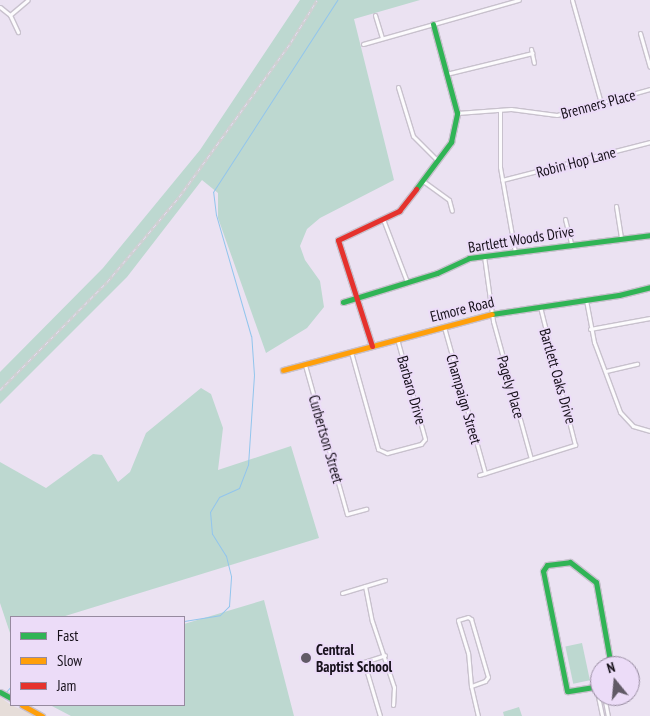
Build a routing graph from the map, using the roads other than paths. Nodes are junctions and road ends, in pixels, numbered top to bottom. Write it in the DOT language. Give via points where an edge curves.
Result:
graph roads {
  1 [pos="28,0"];
  2 [pos="519,0"];
  3 [pos="572,0"];
  4 [pos="0,7"];
  5 [pos="10,15"];
  6 [pos="375,15"];
  7 [pos="433,24"];
  8 [pos="18,32"];
  9 [pos="640,33"];
  10 [pos="382,38"];
  11 [pos="363,44"];
  12 [pos="534,63"];
  13 [pos="650,67"];
  14 [pos="446,74"];
  15 [pos="398,86"];
  16 [pos="650,89"];
  17 [pos="601,103"];
  18 [pos="500,110"];
  19 [pos="457,113"];
  20 [pos="650,142"];
  21 [pos="438,160"];
  22 [pos="502,180"];
  23 [pos="423,181"];
  24 [pos="616,206"];
  25 [pos="452,211"];
  26 [pos="383,219"];
  27 [pos="565,219"];
  28 [pos="650,235"];
  29 [pos="621,237"];
  30 [pos="571,244"];
  31 [pos="515,252"];
  32 [pos="484,256"];
  33 [pos="407,282"];
  34 [pos="650,287"];
  35 [pos="357,297"];
  36 [pos="586,300"];
  37 [pos="343,302"];
  38 [pos="540,307"];
  39 [pos="491,314"];
  40 [pos="650,318"];
  41 [pos="444,326"];
  42 [pos="590,329"];
  43 [pos="397,339"];
  44 [pos="372,346"];
  45 [pos="352,352"];
  46 [pos="305,364"];
  47 [pos="637,364"];
  48 [pos="283,370"];
  49 [pos="606,371"];
  50 [pos="650,430"];
  51 [pos="531,460"];
  52 [pos="485,473"];
  53 [pos="479,474"];
  54 [pos="366,509"];
  55 [pos="385,580"];
  56 [pos="365,586"];
  57 [pos="342,593"];
  58 [pos="385,655"];
  59 [pos="609,656"];
  60 [pos="471,686"];
  61 [pos="590,688"];
  62 [pos="393,705"];
  63 [pos="24,706"];
  64 [pos="42,716"];
  65 [pos="380,716"];
  66 [pos="478,716"];
  1 -- 5 [label="street"];
  2 -- 7 [label="street"];
  3 -- 17 [label="street"];
  4 -- 5 [label="street"];
  5 -- 8 [label="street"];
  6 -- 10 [label="street"];
  7 -- 10 [label="street"];
  7 -- 14 [label="street"];
  9 -- 13 [label="street"];
  10 -- 11 [label="street"];
  12 -- 14 [label="street" via="532,51"];
  14 -- 19 [label="street"];
  15 -- 21 [label="street" via="413,136"];
  16 -- 17 [label="street, Brenners Place"];
  17 -- 18 [label="street, Brenners Place" via="553,116 517,109"];
  18 -- 19 [label="street, Brenners Place"];
  18 -- 22 [label="street" via="499,164"];
  19 -- 21 [label="street" via="451,142"];
  20 -- 22 [label="street, Robin Hop Lane"];
  21 -- 23 [label="street"];
  22 -- 31 [label="street"];
  23 -- 25 [label="street" via="450,201"];
  23 -- 26 [label="street" via="401,208"];
  24 -- 29 [label="street"];
  26 -- 33 [label="street"];
  26 -- 35 [label="street" via="338,240"];
  27 -- 30 [label="street"];
  28 -- 29 [label="street, Bartlett Woods Drive"];
  29 -- 30 [label="street, Bartlett Woods Drive"];
  30 -- 31 [label="street, Bartlett Woods Drive"];
  31 -- 32 [label="street, Bartlett Woods Drive"];
  32 -- 33 [label="street, Bartlett Woods Drive" via="463,260 437,273"];
  32 -- 39 [label="street, Pagely Place"];
  33 -- 35 [label="street, Bartlett Woods Drive"];
  34 -- 36 [label="street, Elmore Road"];
  35 -- 37 [label="street, Bartlett Woods Drive"];
  35 -- 44 [label="street"];
  36 -- 38 [label="street, Elmore Road"];
  36 -- 42 [label="street"];
  38 -- 39 [label="street, Elmore Road"];
  38 -- 51 [label="street, Bartlett Oaks Drive" via="575,445"];
  39 -- 41 [label="street, Elmore Road"];
  39 -- 51 [label="street, Pagely Place"];
  40 -- 42 [label="street"];
  41 -- 43 [label="street, Elmore Road"];
  41 -- 52 [label="street, Champaign Street"];
  42 -- 49 [label="street"];
  43 -- 44 [label="street, Elmore Road"];
  43 -- 45 [label="street, Barbaro Drive" via="424,442 386,453 380,452"];
  44 -- 45 [label="street, Elmore Road"];
  45 -- 46 [label="street, Elmore Road"];
  46 -- 48 [label="street, Elmore Road"];
  46 -- 54 [label="street, Curbertson Street" via="347,514"];
  47 -- 49 [label="street"];
  49 -- 50 [label="street" via="622,416 640,429"];
  51 -- 52 [label="street"];
  52 -- 53 [label="street"];
  55 -- 56 [label="street"];
  56 -- 57 [label="street"];
  56 -- 58 [label="street" via="372,621"];
  58 -- 62 [label="street" via="394,691"];
  58 -- 65 [label="street" via="364,662"];
  59 -- 61 [label="street" via="596,582 588,573 565,561 547,565 543,569 567,691"];
  60 -- 60 [label="street" via="468,653 458,620 468,617 488,677 485,682"];
  60 -- 66 [label="street"];
  63 -- 64 [label="street"];
}
